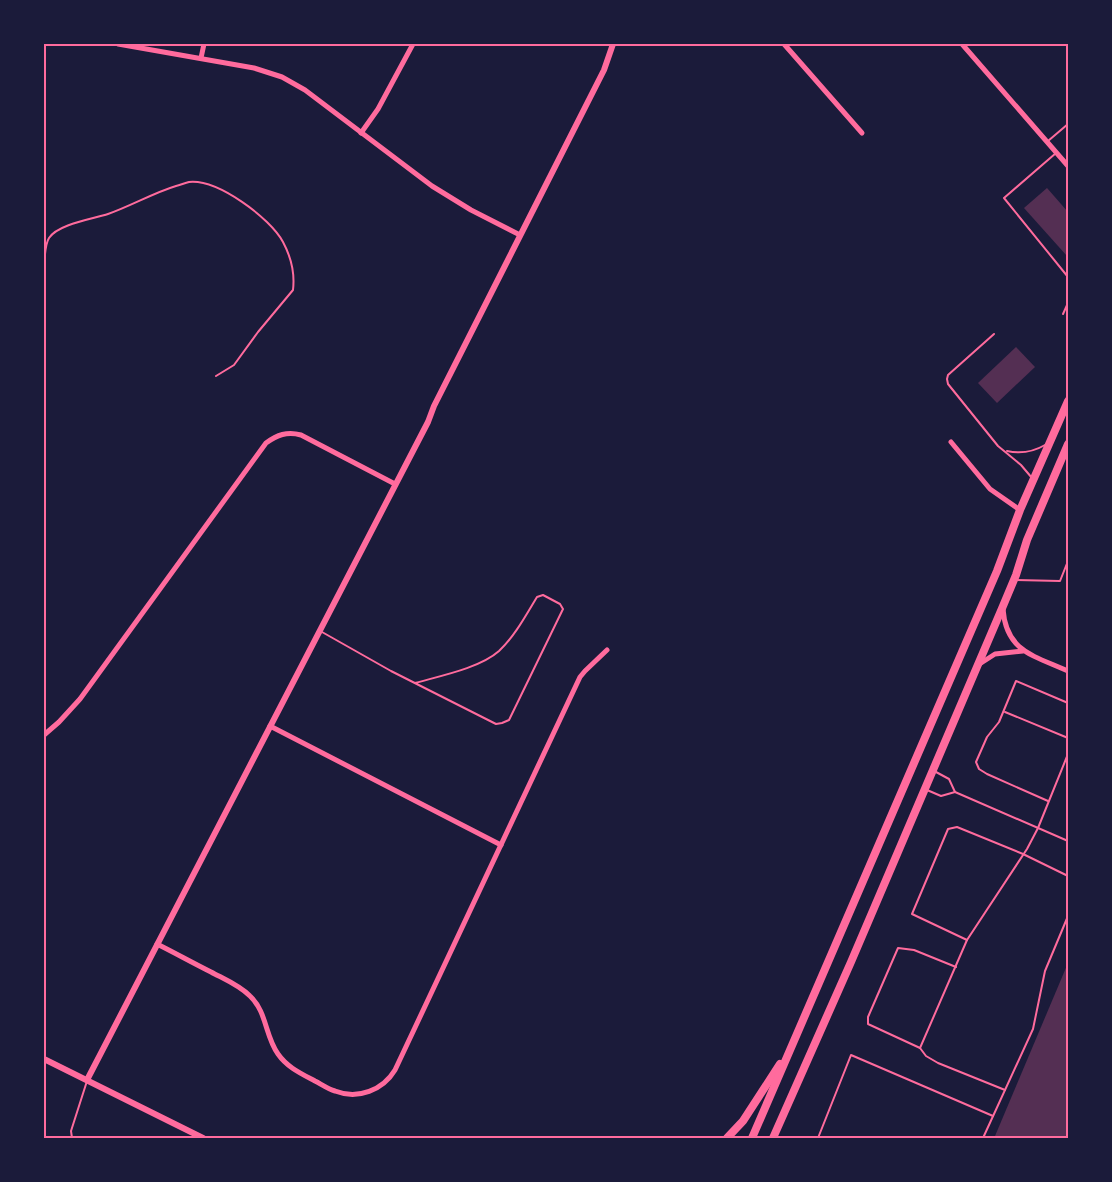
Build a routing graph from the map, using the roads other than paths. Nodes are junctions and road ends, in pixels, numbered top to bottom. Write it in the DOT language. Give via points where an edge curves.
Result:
graph roads {
  1 [pos="118,44"];
  2 [pos="204,44"];
  3 [pos="413,44"];
  4 [pos="613,44"];
  5 [pos="784,44"];
  6 [pos="962,44"];
  7 [pos="201,58"];
  8 [pos="1068,124"];
  9 [pos="361,132"];
  10 [pos="862,133"];
  11 [pos="1047,142"];
  12 [pos="1057,153"];
  13 [pos="1068,166"];
  14 [pos="520,235"];
  15 [pos="1068,277"];
  16 [pos="1068,303"];
  17 [pos="1063,314"];
  18 [pos="994,334"];
  19 [pos="1068,401"];
  20 [pos="951,442"];
  21 [pos="1050,442"];
  22 [pos="1068,444"];
  23 [pos="1005,451"];
  24 [pos="1066,457"];
  25 [pos="1034,480"];
  26 [pos="395,484"];
  27 [pos="1020,510"];
  28 [pos="1068,561"];
  29 [pos="1014,580"];
  30 [pos="1003,606"];
  31 [pos="320,631"];
  32 [pos="607,650"];
  33 [pos="1023,651"];
  34 [pos="976,668"];
  35 [pos="1068,671"];
  36 [pos="415,683"];
  37 [pos="1068,703"];
  38 [pos="1004,711"];
  39 [pos="270,726"];
  40 [pos="44,735"];
  41 [pos="1068,738"];
  42 [pos="1068,754"];
  43 [pos="932,770"];
  44 [pos="924,789"];
  45 [pos="955,792"];
  46 [pos="1049,802"];
  47 [pos="1038,828"];
  48 [pos="1068,841"];
  49 [pos="501,845"];
  50 [pos="1023,854"];
  51 [pos="1068,876"];
  52 [pos="1068,916"];
  53 [pos="967,939"];
  54 [pos="157,944"];
  55 [pos="956,967"];
  56 [pos="795,1041"];
  57 [pos="920,1048"];
  58 [pos="44,1059"];
  59 [pos="87,1080"];
  60 [pos="1005,1090"];
  61 [pos="785,1110"];
  62 [pos="993,1116"];
  63 [pos="72,1138"];
  64 [pos="203,1138"];
  65 [pos="727,1138"];
  66 [pos="752,1138"];
  67 [pos="772,1138"];
  68 [pos="780,1138"];
  69 [pos="818,1138"];
  70 [pos="983,1138"];
  1 -- 7 [label="street"];
  2 -- 7 [label="street"];
  3 -- 9 [label="street"];
  4 -- 14 [label="street" via="604,70"];
  5 -- 10 [label="street"];
  6 -- 11 [label="street"];
  7 -- 9 [label="street" via="282,77"];
  8 -- 11 [label="lane"];
  9 -- 14 [label="street" via="432,186"];
  11 -- 12 [label="street"];
  12 -- 13 [label="street"];
  12 -- 15 [label="lane" via="1004,198"];
  14 -- 26 [label="street"];
  16 -- 17 [label="lane"];
  18 -- 23 [label="lane" via="947,379"];
  19 -- 21 [label="main road"];
  20 -- 27 [label="street" via="990,489"];
  21 -- 23 [label="lane" via="1024,453"];
  21 -- 25 [label="main road"];
  22 -- 24 [label="main road"];
  23 -- 25 [label="lane"];
  24 -- 29 [label="main road" via="1027,540"];
  25 -- 27 [label="main road"];
  26 -- 31 [label="street"];
  26 -- 40 [label="street" via="294,432 274,437 81,699"];
  27 -- 56 [label="main road"];
  28 -- 29 [label="lane" via="1060,581"];
  29 -- 30 [label="main road"];
  30 -- 33 [label="street" via="1005,627"];
  30 -- 34 [label="main road"];
  31 -- 36 [label="lane"];
  31 -- 39 [label="street"];
  32 -- 49 [label="street" via="580,677"];
  33 -- 34 [label="street" via="991,655"];
  33 -- 35 [label="street"];
  34 -- 43 [label="main road"];
  36 -- 36 [label="lane" via="496,724 509,720 563,609 543,595 537,597 498,651 482,662"];
  37 -- 38 [label="lane" via="1016,681"];
  38 -- 41 [label="lane"];
  38 -- 46 [label="lane" via="976,762 979,769"];
  39 -- 49 [label="street"];
  39 -- 54 [label="street"];
  42 -- 46 [label="lane"];
  43 -- 44 [label="main road"];
  43 -- 45 [label="lane" via="950,779"];
  44 -- 45 [label="lane" via="941,796"];
  44 -- 61 [label="main road"];
  45 -- 47 [label="lane"];
  46 -- 47 [label="lane"];
  47 -- 48 [label="lane"];
  47 -- 50 [label="lane"];
  49 -- 54 [label="street" via="395,1070 384,1084 368,1092 336,1092 294,1070 271,1042 262,1012 252,998 234,984"];
  50 -- 51 [label="lane"];
  50 -- 53 [label="lane"];
  50 -- 53 [label="lane" via="957,827 948,829 912,915"];
  52 -- 60 [label="lane" via="1045,971 1033,1029"];
  53 -- 55 [label="lane"];
  54 -- 59 [label="street"];
  55 -- 57 [label="lane"];
  55 -- 57 [label="lane" via="914,950 898,948 868,1023"];
  56 -- 65 [label="main road" via="751,1110"];
  56 -- 66 [label="main road"];
  57 -- 60 [label="lane" via="938,1063"];
  58 -- 59 [label="street"];
  59 -- 63 [label="lane"];
  59 -- 64 [label="street"];
  60 -- 62 [label="lane"];
  61 -- 67 [label="main road"];
  61 -- 68 [label="main road"];
  62 -- 69 [label="lane" via="851,1055"];
  62 -- 70 [label="lane"];
}
